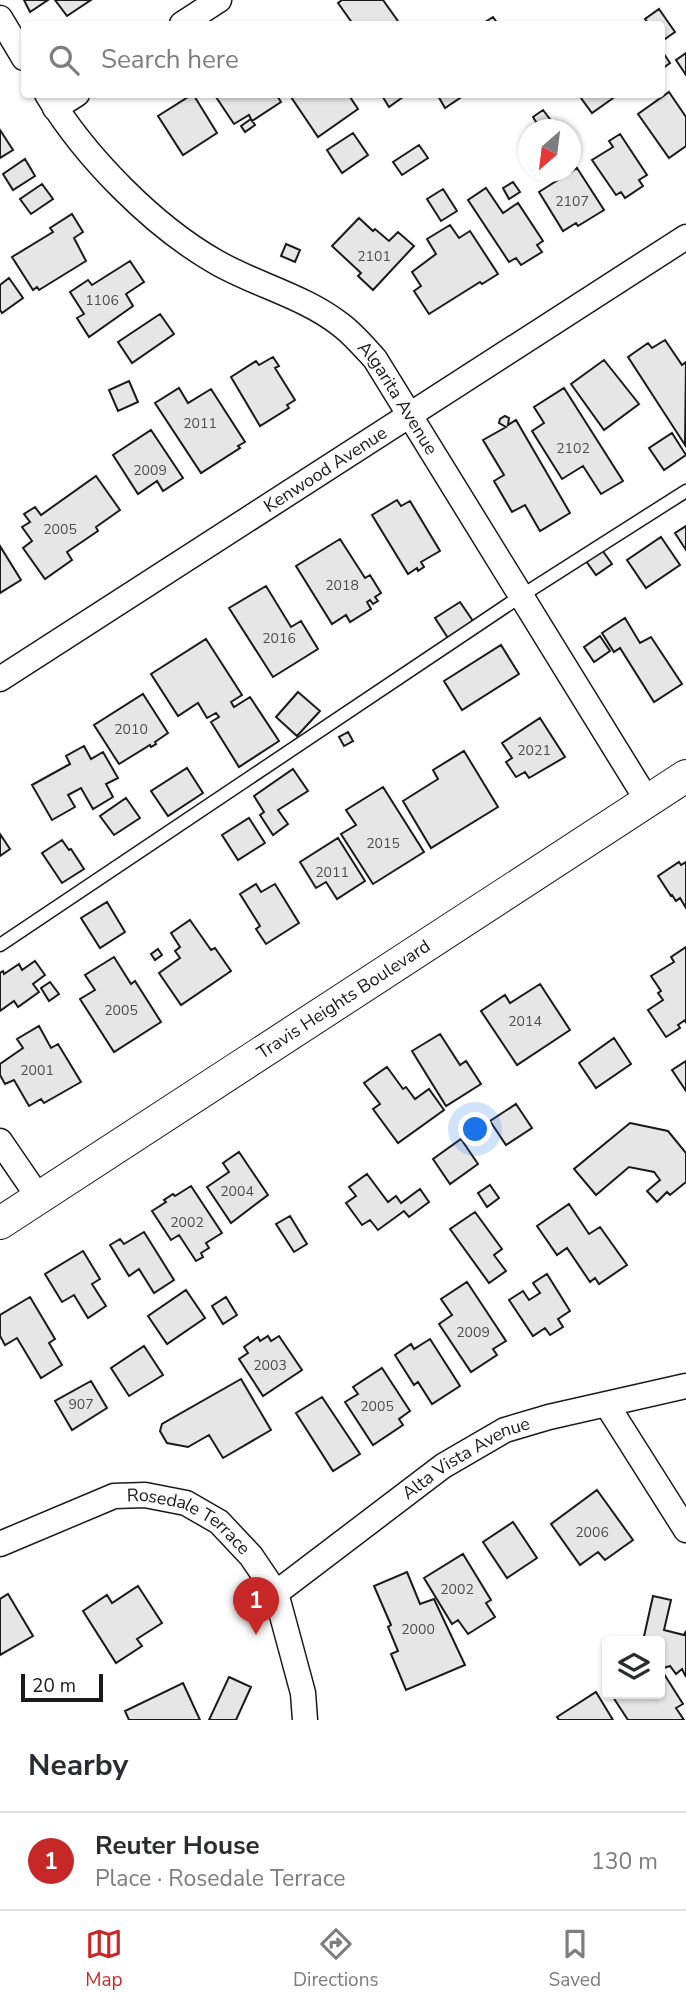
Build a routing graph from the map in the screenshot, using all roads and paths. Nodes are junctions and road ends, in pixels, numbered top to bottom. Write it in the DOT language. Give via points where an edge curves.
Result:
graph roads {
  1 [pos="219,0"];
  2 [pos="0,19"];
  3 [pos="187,21"];
  4 [pos="21,53"];
  5 [pos="51,102"];
  6 [pos="686,237"];
  7 [pos="408,416"];
  8 [pos="686,491"];
  9 [pos="522,596"];
  10 [pos="0,679"];
  11 [pos="686,776"];
  12 [pos="647,800"];
  13 [pos="0,945"];
  14 [pos="0,1141"];
  15 [pos="39,1198"];
  16 [pos="0,1223"];
  17 [pos="686,1386"];
  18 [pos="607,1405"];
  19 [pos="686,1530"];
  20 [pos="0,1544"];
  21 [pos="276,1593"];
  22 [pos="305,1720"];
  1 -- 3 [label="street"];
  2 -- 4 [label="street"];
  5 -- 7 [label="street, Algarita Avenue" via="111,177 157,220 217,262 340,324 375,359"];
  6 -- 7 [label="street, Kenwood Avenue"];
  7 -- 9 [label="street, Algarita Avenue"];
  7 -- 10 [label="street, Kenwood Avenue"];
  8 -- 9 [label="lane"];
  9 -- 12 [label="street, Algarita Avenue"];
  9 -- 13 [label="lane"];
  11 -- 12 [label="street, Travis Heights Boulevard"];
  12 -- 15 [label="street, Travis Heights Boulevard"];
  14 -- 15 [label="street"];
  15 -- 16 [label="street, Travis Heights Boulevard"];
  17 -- 18 [label="street, Alta Vista Avenue"];
  18 -- 19 [label="street"];
  18 -- 21 [label="street, Alta Vista Avenue" via="505,1430 443,1466"];
  20 -- 21 [label="street, Rosedale Terrace" via="114,1496 145,1495 186,1503 219,1522 251,1556"];
  21 -- 22 [label="street, Rosedale Terrace" via="303,1693"];
}
